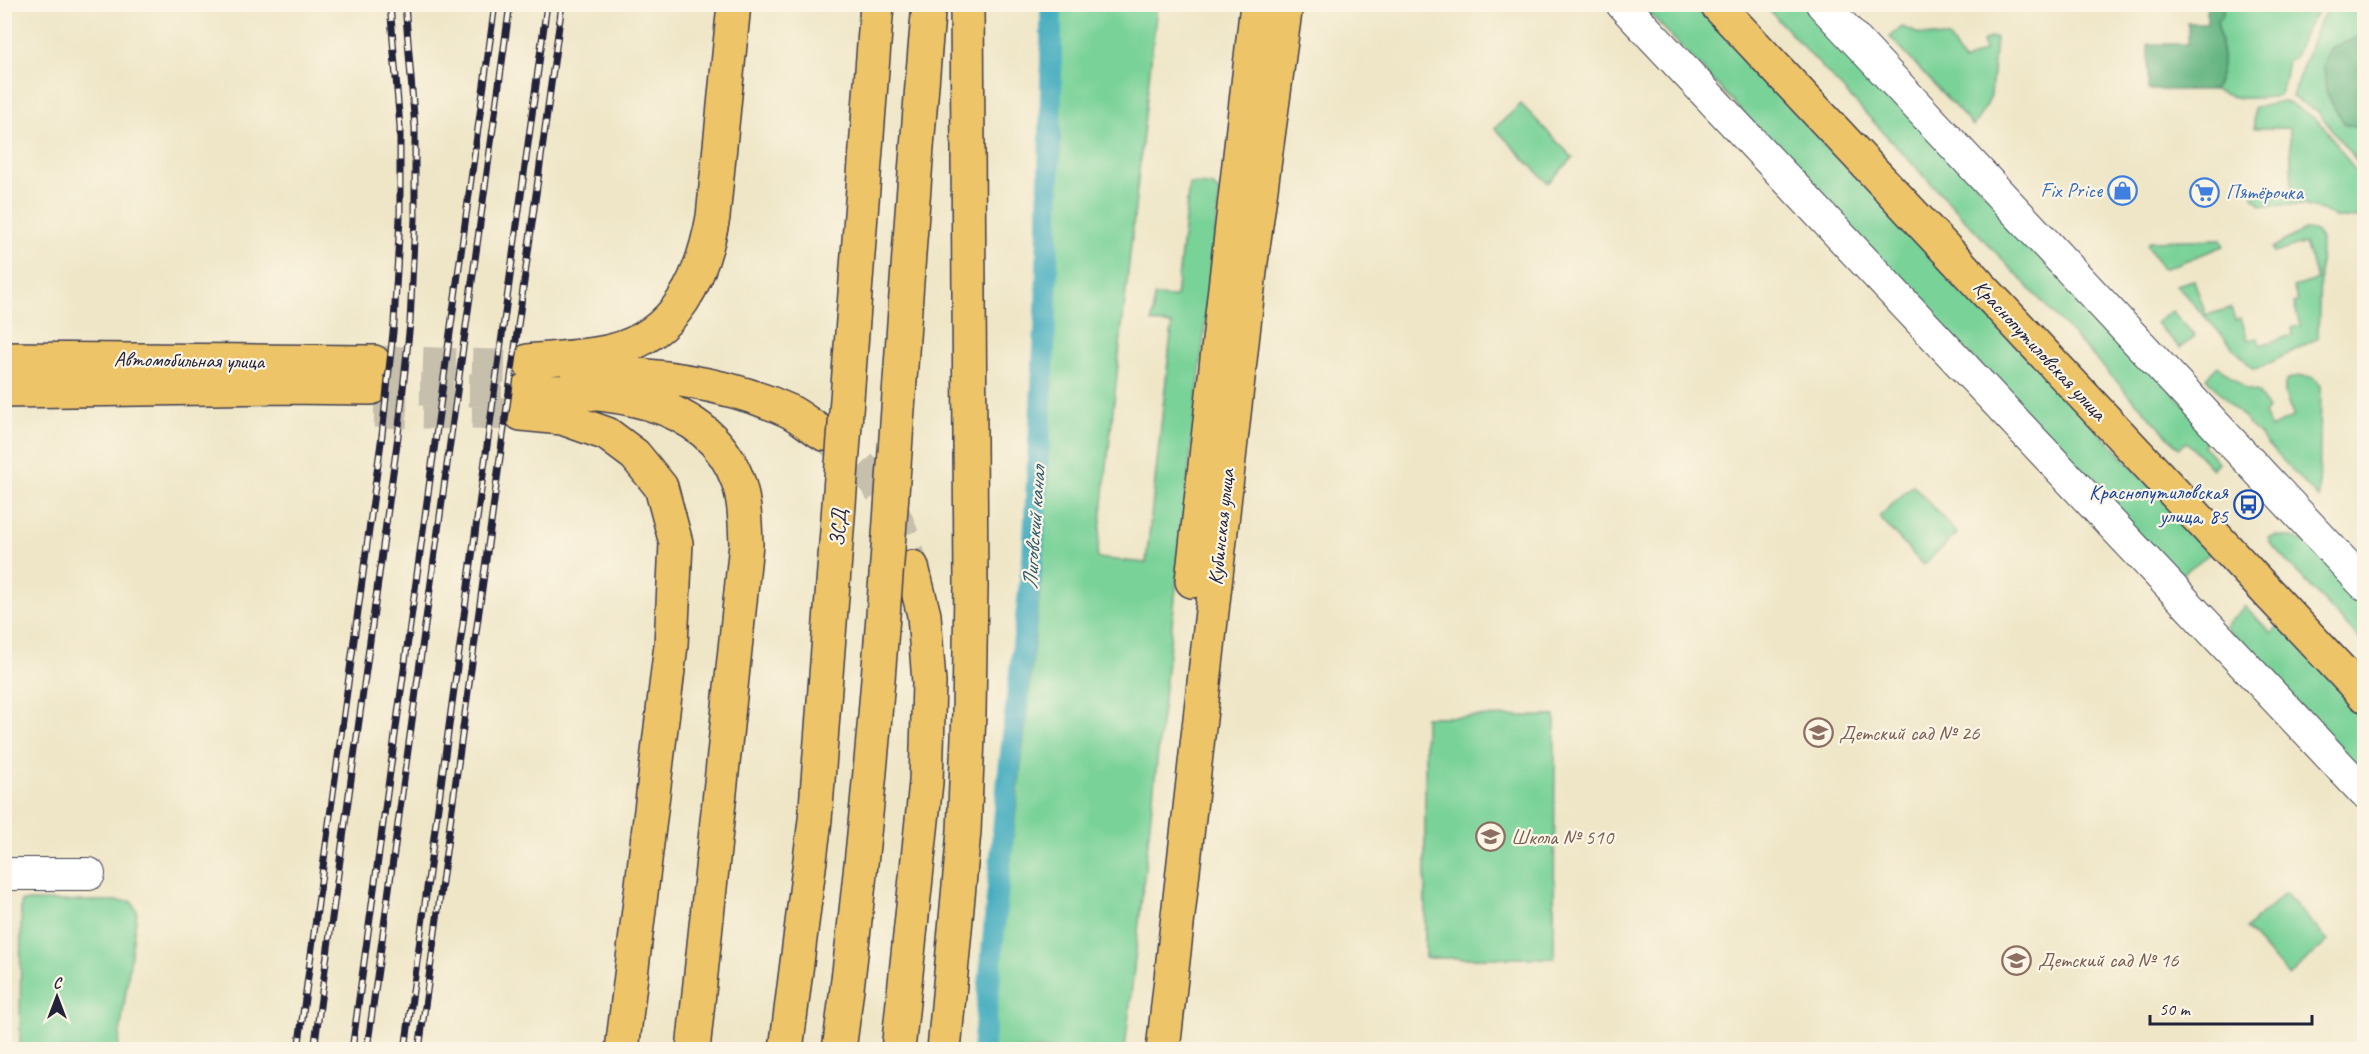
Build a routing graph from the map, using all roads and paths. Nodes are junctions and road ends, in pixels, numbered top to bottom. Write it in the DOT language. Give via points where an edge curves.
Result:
graph roads {
  1 [pos="734,4"];
  2 [pos="877,4"];
  3 [pos="929,4"];
  4 [pos="967,4"];
  5 [pos="1257,4"];
  6 [pos="1286,4"];
  7 [pos="1622,4"];
  8 [pos="1716,4"];
  9 [pos="1747,4"];
  10 [pos="1822,4"];
  11 [pos="4,359"];
  12 [pos="525,383"];
  13 [pos="13,391"];
  14 [pos="824,434"];
  15 [pos="912,567"];
  16 [pos="2364,584"];
  17 [pos="2364,663"];
  18 [pos="2364,695"];
  19 [pos="2364,792"];
  20 [pos="4,874"];
  21 [pos="89,874"];
  22 [pos="622,1050"];
  23 [pos="693,1050"];
  24 [pos="786,1050"];
  25 [pos="839,1050"];
  26 [pos="898,1050"];
  27 [pos="944,1050"];
  28 [pos="1140,1050"];
  29 [pos="1163,1050"];
  1 -- 12 [label="main road" via="713,217 708,244 690,289 679,308 648,336"];
  2 -- 24 [label="main road, ЗСД, bridge" via="815,820"];
  3 -- 25 [label="main road, bridge" via="867,800"];
  4 -- 27 [label="main road" via="971,585 964,831"];
  5 -- 28 [label="main road, Кубинская улица"];
  6 -- 29 [label="main road, Кубинская улица" via="1251,262"];
  7 -- 19 [label="street"];
  8 -- 18 [label="main road, Краснопутиловская улица"];
  9 -- 17 [label="main road, Краснопутиловская улица"];
  10 -- 16 [label="street"];
  11 -- 13 [label="main road, Автомобильная улица" via="372,387 279,409"];
  12 -- 14 [label="main road" via="629,374 695,381 791,412"];
  12 -- 22 [label="main road" via="562,418 607,434 635,455 661,488 676,543 671,645"];
  12 -- 23 [label="main road" via="630,397 668,409 698,427 718,446 738,481 746,544"];
  15 -- 26 [label="main road" via="924,615 929,705 926,782"];
  20 -- 21 [label="street"];
}
